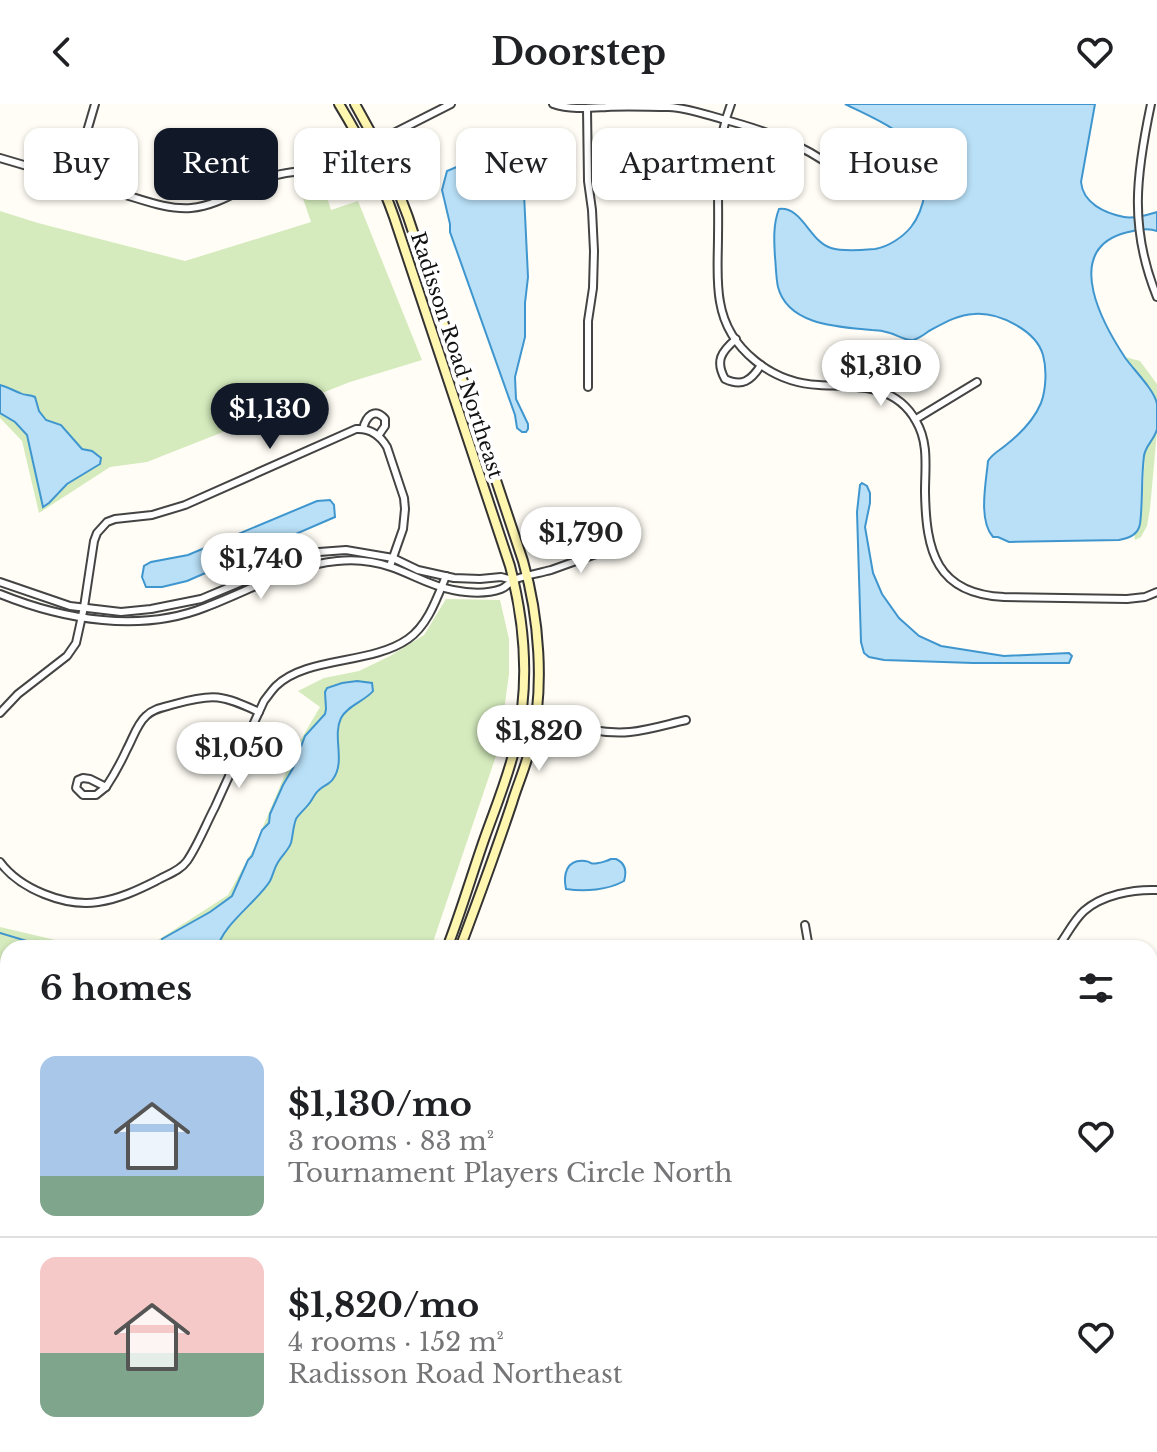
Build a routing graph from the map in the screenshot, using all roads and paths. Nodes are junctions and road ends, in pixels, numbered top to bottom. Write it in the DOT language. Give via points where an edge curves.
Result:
graph roads {
  1 [pos="95,104"];
  2 [pos="340,104"];
  3 [pos="355,104"];
  4 [pos="451,104"];
  5 [pos="553,104"];
  6 [pos="731,104"];
  7 [pos="1151,104"];
  8 [pos="587,109"];
  9 [pos="725,119"];
  10 [pos="88,128"];
  11 [pos="354,128"];
  12 [pos="360,128"];
  13 [pos="368,128"];
  14 [pos="404,128"];
  15 [pos="0,158"];
  16 [pos="820,158"];
  17 [pos="24,165"];
  18 [pos="294,172"];
  19 [pos="138,198"];
  20 [pos="388,200"];
  21 [pos="401,200"];
  22 [pos="1157,297"];
  23 [pos="736,339"];
  24 [pos="761,365"];
  25 [pos="977,382"];
  26 [pos="588,387"];
  27 [pos="916,419"];
  28 [pos="363,429"];
  29 [pos="378,436"];
  30 [pos="626,544"];
  31 [pos="393,558"];
  32 [pos="390,566"];
  33 [pos="446,576"];
  34 [pos="527,576"];
  35 [pos="513,580"];
  36 [pos="0,582"];
  37 [pos="441,588"];
  38 [pos="1157,592"];
  39 [pos="0,594"];
  40 [pos="84,607"];
  41 [pos="82,616"];
  42 [pos="259,712"];
  43 [pos="0,713"];
  44 [pos="536,717"];
  45 [pos="686,720"];
  46 [pos="106,787"];
  47 [pos="0,862"];
  48 [pos="1157,890"];
  49 [pos="805,925"];
  50 [pos="450,940"];
  51 [pos="463,940"];
  52 [pos="808,940"];
  53 [pos="1063,940"];
  1 -- 10 [label="street"];
  2 -- 11 [label="main road, Radisson Road Northeast"];
  2 -- 12 [label="main road"];
  3 -- 13 [label="main road, Radisson Road Northeast"];
  4 -- 14 [label="street"];
  5 -- 8 [label="street"];
  6 -- 9 [label="street"];
  7 -- 22 [label="street" via="1137,205 1139,240"];
  8 -- 9 [label="street" via="671,107"];
  8 -- 26 [label="street" via="594,251"];
  9 -- 16 [label="street" via="795,143"];
  9 -- 23 [label="street" via="718,181 718,280 723,314"];
  15 -- 17 [label="street"];
  18 -- 19 [label="street" via="191,208"];
  20 -- 35 [label="main road, Radisson Road Northeast"];
  21 -- 34 [label="main road, Radisson Road Northeast"];
  23 -- 24 [label="street"];
  23 -- 24 [label="street" via="721,355 719,369 725,379 741,383"];
  24 -- 27 [label="street" via="793,382 879,390"];
  25 -- 27 [label="street"];
  27 -- 38 [label="street" via="925,441 927,537 938,564 955,582 975,594 1004,597 1127,599"];
  28 -- 29 [label="street"];
  28 -- 29 [label="street" via="369,415 381,415 385,426"];
  28 -- 40 [label="street" via="185,505 107,522 97,533"];
  29 -- 31 [label="street" via="387,447 404,498 405,519"];
  30 -- 34 [label="street"];
  31 -- 32 [label="street"];
  31 -- 33 [label="street"];
  31 -- 40 [label="street" via="346,550 319,552 173,606 121,612"];
  32 -- 37 [label="street"];
  32 -- 41 [label="street" via="366,561 312,564 178,616 140,621"];
  33 -- 35 [label="street"];
  33 -- 37 [label="street"];
  34 -- 35 [label="street"];
  34 -- 44 [label="main road, Radisson Road Northeast" via="539,656"];
  35 -- 37 [label="street" via="504,588 481,592"];
  35 -- 50 [label="main road, Radisson Road Northeast" via="525,676 516,745"];
  36 -- 40 [label="street"];
  37 -- 42 [label="street" via="409,639 290,677 276,686"];
  39 -- 41 [label="street" via="62,615"];
  40 -- 41 [label="street"];
  41 -- 43 [label="street" via="67,656"];
  42 -- 46 [label="street" via="211,696 156,709 139,724"];
  42 -- 47 [label="street" via="183,866 117,898 77,903 42,894"];
  44 -- 45 [label="street" via="617,732"];
  44 -- 51 [label="main road, Radisson Road Northeast" via="517,789"];
  46 -- 46 [label="street" via="96,795 83,795 76,783 83,778"];
  48 -- 53 [label="street" via="1140,889 1100,901 1082,912"];
  49 -- 52 [label="street"];
}
